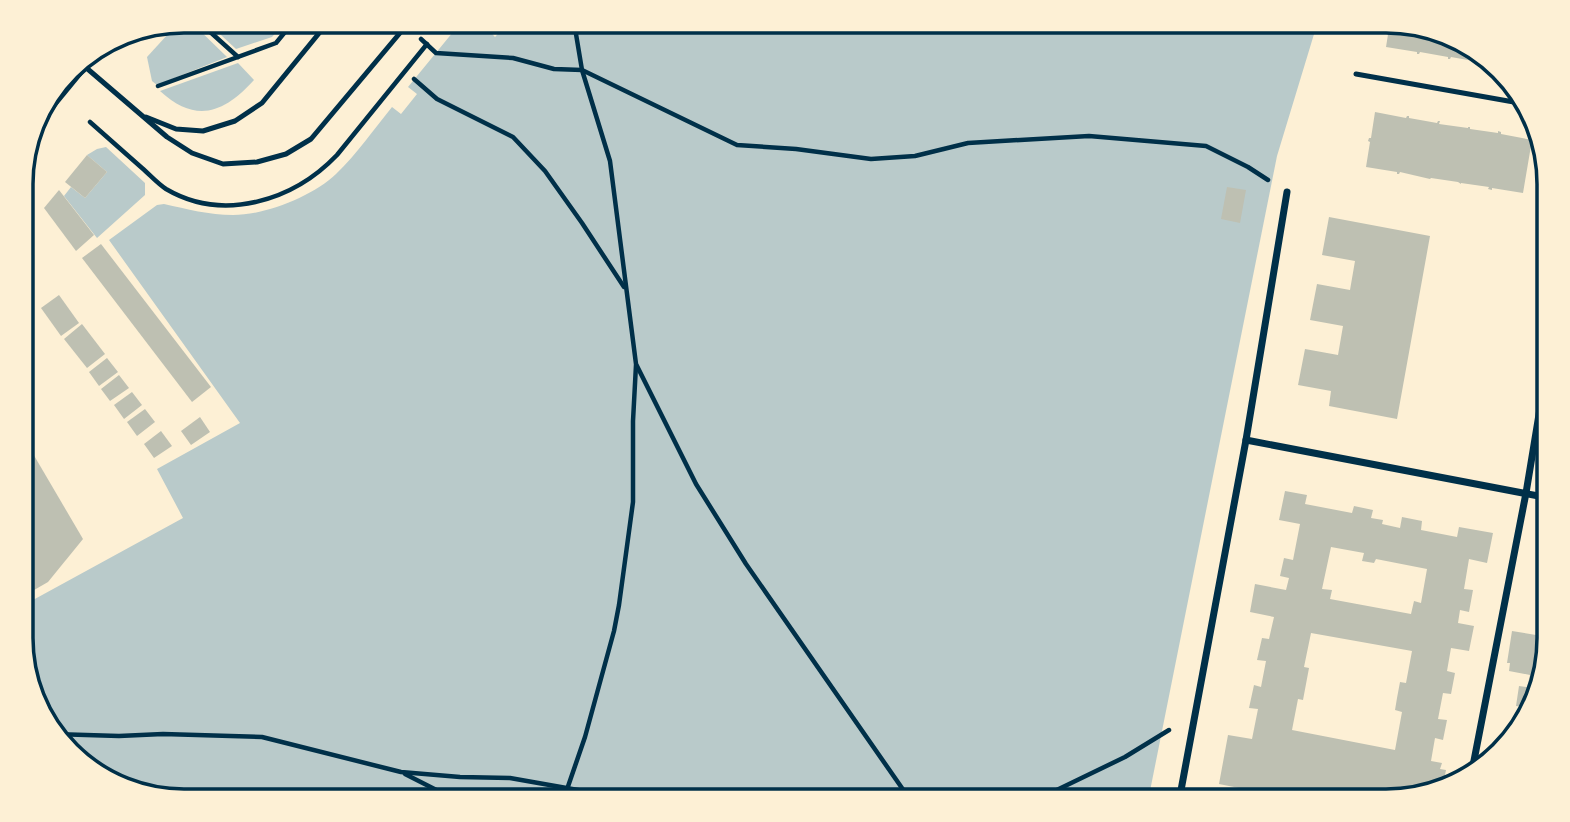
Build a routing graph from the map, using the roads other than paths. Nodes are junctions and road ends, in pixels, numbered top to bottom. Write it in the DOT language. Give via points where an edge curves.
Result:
graph roads {
  1 [pos="319,33"];
  2 [pos="400,33"];
  3 [pos="87,69"];
  4 [pos="1356,74"];
  5 [pos="1512,102"];
  6 [pos="143,116"];
  7 [pos="1287,192"];
  8 [pos="1537,426"];
  9 [pos="1245,440"];
  10 [pos="1526,493"];
  11 [pos="1537,495"];
  12 [pos="1474,760"];
  13 [pos="1181,788"];
  1 -- 6 [label="lane" via="262,103 235,121 203,131 176,129"];
  2 -- 6 [label="lane" via="311,139 286,154 223,164 192,153"];
  3 -- 6 [label="lane"];
  4 -- 5 [label="lane"];
  7 -- 9 [label="street"];
  8 -- 10 [label="street"];
  9 -- 10 [label="street"];
  9 -- 13 [label="street"];
  10 -- 11 [label="street"];
  10 -- 12 [label="street"];
}
